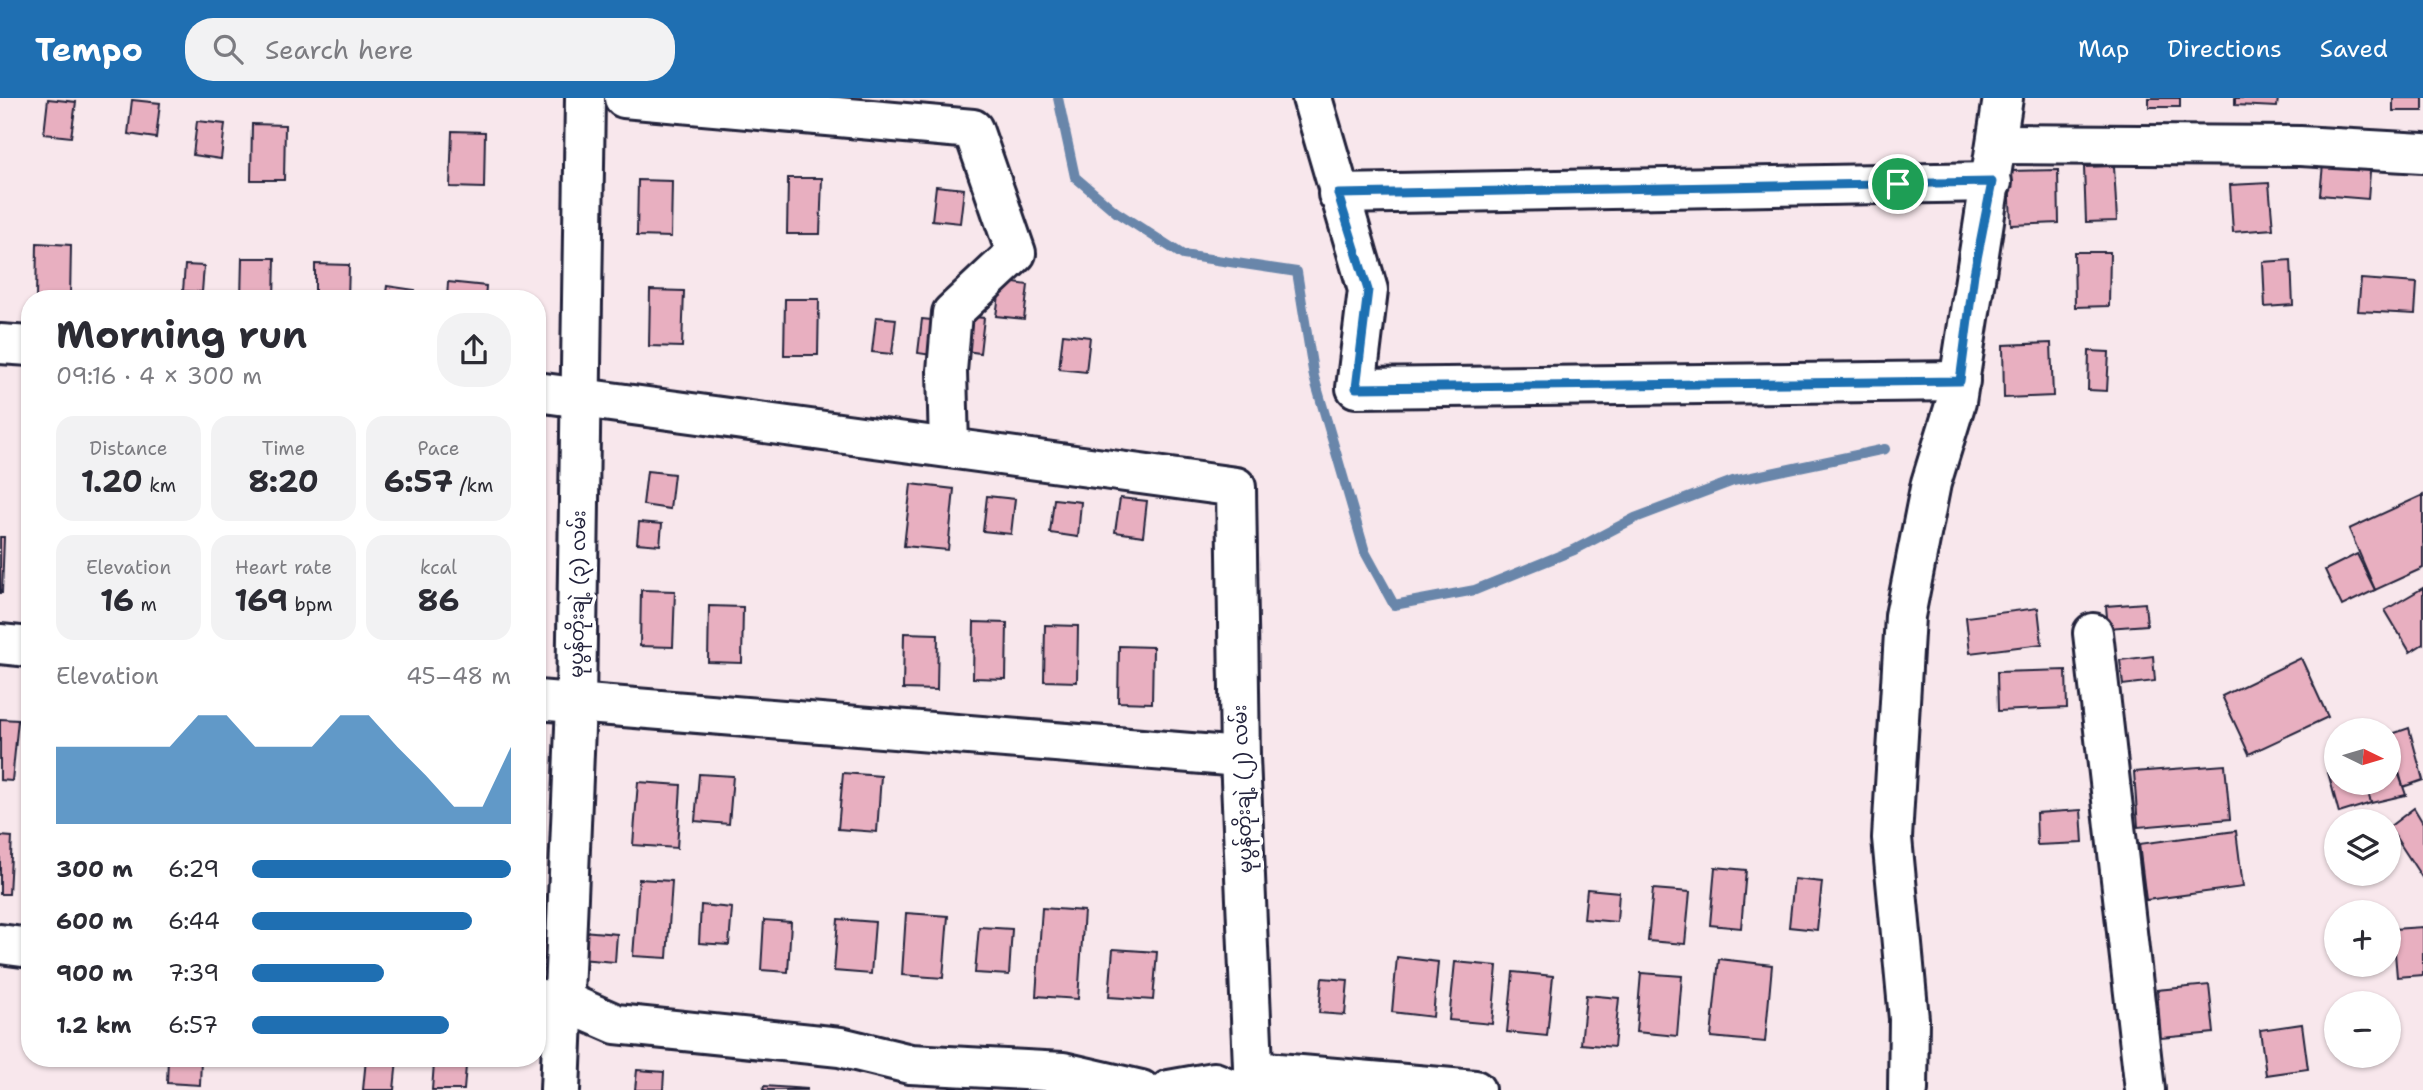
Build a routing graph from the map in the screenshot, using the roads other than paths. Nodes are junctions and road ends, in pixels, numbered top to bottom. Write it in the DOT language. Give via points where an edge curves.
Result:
graph roads {
  1 [pos="624,98"];
  2 [pos="1312,98"];
  3 [pos="2003,98"];
  4 [pos="673,100"];
  5 [pos="592,105"];
  6 [pos="881,109"];
  7 [pos="1997,144"];
  8 [pos="2423,153"];
  9 [pos="1992,182"];
  10 [pos="1338,194"];
  11 [pos="0,344"];
  12 [pos="21,345"];
  13 [pos="1960,381"];
  14 [pos="546,393"];
  15 [pos="580,396"];
  16 [pos="949,447"];
  17 [pos="2093,633"];
  18 [pos="0,644"];
  19 [pos="21,646"];
  20 [pos="546,701"];
  21 [pos="576,704"];
  22 [pos="1240,757"];
  23 [pos="0,944"];
  24 [pos="21,947"];
  25 [pos="550,1000"];
  26 [pos="1247,1084"];
  27 [pos="560,1090"];
  28 [pos="1141,1090"];
  29 [pos="1169,1090"];
  30 [pos="1475,1090"];
  31 [pos="1908,1090"];
  32 [pos="2145,1090"];
  1 -- 4 [label="street"];
  2 -- 10 [label="street"];
  3 -- 7 [label="street"];
  4 -- 6 [label="street"];
  5 -- 15 [label="street, မုပွန်တိုးချဲ့ (၃) လမ်း"];
  6 -- 16 [label="street" via="973,129 1016,253 952,313 947,371"];
  7 -- 8 [label="street" via="2286,146"];
  7 -- 9 [label="street"];
  9 -- 10 [label="street"];
  9 -- 13 [label="street"];
  10 -- 13 [label="street" via="1368,290 1356,388"];
  11 -- 12 [label="street"];
  13 -- 31 [label="street" via="1931,483 1906,615 1892,838 1909,1019"];
  14 -- 15 [label="street"];
  15 -- 16 [label="street"];
  15 -- 21 [label="street, မုပွန်တိုးချဲ့ (၃) လမ်း"];
  16 -- 22 [label="street, မုပွန်တိုးချဲ့ (၂) လမ်း" via="1236,487"];
  17 -- 32 [label="street"];
  18 -- 19 [label="street"];
  20 -- 21 [label="street"];
  21 -- 22 [label="street"];
  21 -- 25 [label="street, မုပွန်တိုးချဲ့ (၃) လမ်း"];
  22 -- 26 [label="street, မုပွန်တိုးချဲ့ (၂) လမ်း"];
  23 -- 24 [label="street"];
  25 -- 27 [label="street, မုပွန်တိုးချဲ့ (၃) လမ်း"];
  25 -- 28 [label="street" via="616,1024 840,1047 910,1064 1062,1072"];
  26 -- 29 [label="street" via="1214,1082"];
  26 -- 30 [label="street"];
}
